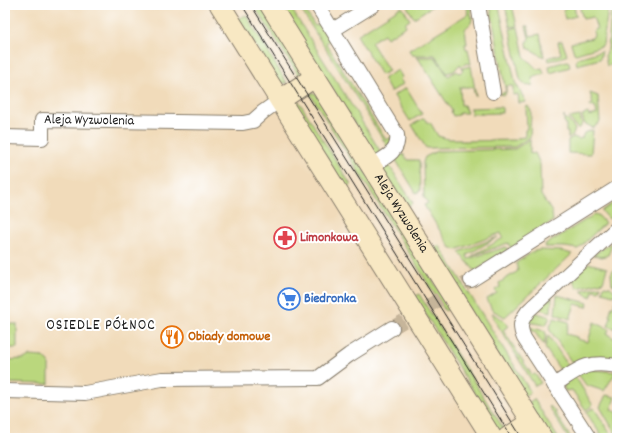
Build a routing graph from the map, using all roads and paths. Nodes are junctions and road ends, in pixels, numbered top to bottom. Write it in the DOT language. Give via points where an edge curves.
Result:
graph roads {
  1 [pos="220,5"];
  2 [pos="270,5"];
  3 [pos="317,5"];
  4 [pos="373,5"];
  5 [pos="478,5"];
  6 [pos="332,30"];
  7 [pos="315,76"];
  8 [pos="493,92"];
  9 [pos="280,100"];
  10 [pos="5,137"];
  11 [pos="371,166"];
  12 [pos="617,188"];
  13 [pos="617,228"];
  14 [pos="471,280"];
  15 [pos="392,328"];
  16 [pos="617,366"];
  17 [pos="554,385"];
  18 [pos="5,392"];
  19 [pos="537,430"];
  20 [pos="492,438"];
  21 [pos="507,438"];
  22 [pos="589,438"];
  1 -- 9 [label="main road"];
  2 -- 7 [label="main road, Aleja Wyzwolenia"];
  3 -- 6 [label="street"];
  4 -- 6 [label="street"];
  5 -- 8 [label="street"];
  6 -- 11 [label="street" via="397,135 394,151"];
  7 -- 9 [label="main road"];
  7 -- 11 [label="main road, Aleja Wyzwolenia"];
  9 -- 10 [label="street, Aleja Wyzwolenia" via="253,121 243,123 42,120 42,138"];
  9 -- 20 [label="main road"];
  11 -- 19 [label="main road, Aleja Wyzwolenia"];
  12 -- 14 [label="street"];
  13 -- 17 [label="street" via="522,319 520,328 524,338"];
  15 -- 18 [label="street" via="318,378 162,379 85,393"];
  16 -- 17 [label="street" via="592,363"];
  17 -- 22 [label="street"];
  19 -- 21 [label="main road, Aleja Wyzwolenia"];
}
